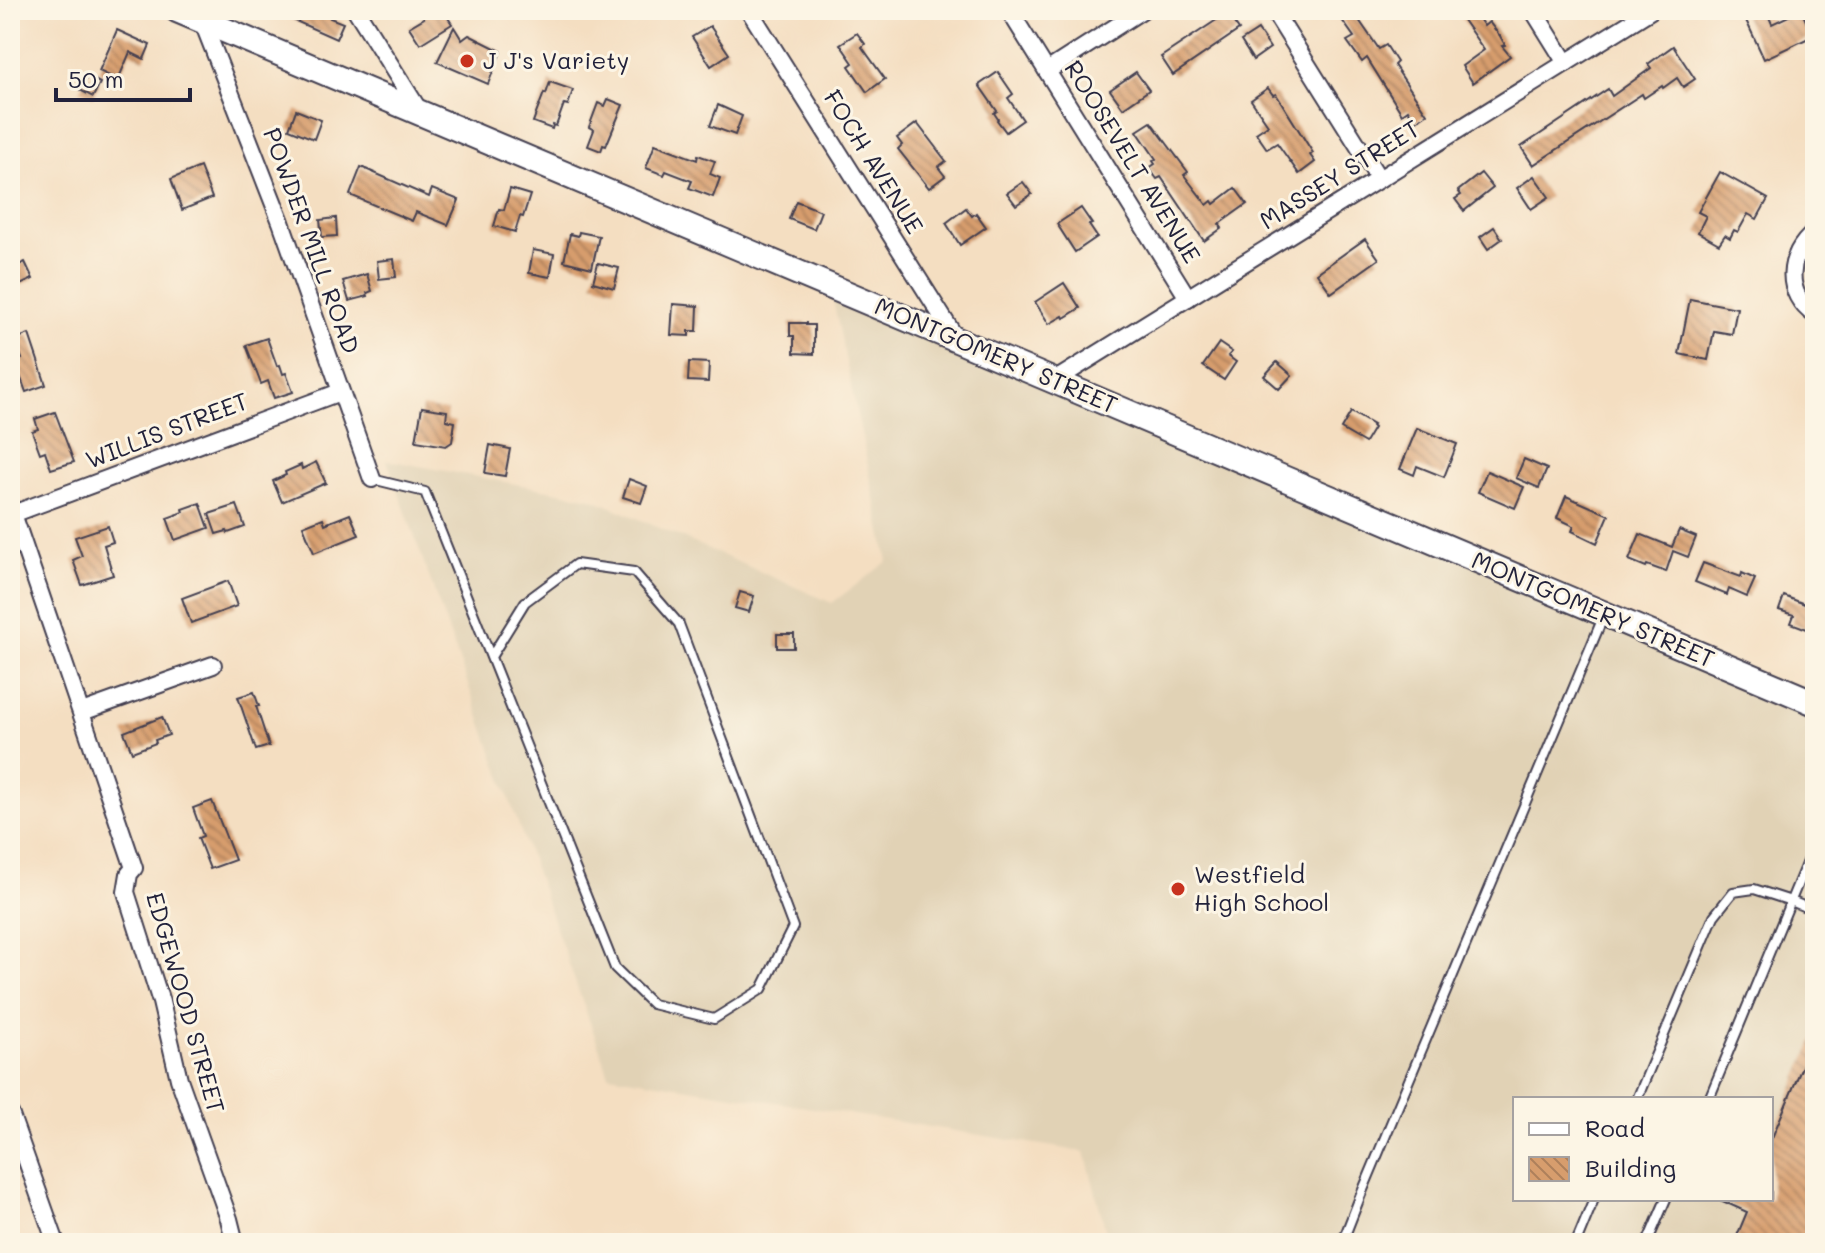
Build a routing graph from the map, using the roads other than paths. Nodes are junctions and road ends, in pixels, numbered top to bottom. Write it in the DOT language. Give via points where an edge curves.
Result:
graph roads {
  1 [pos="177,10"];
  2 [pos="356,10"];
  3 [pos="749,10"];
  4 [pos="1009,10"];
  5 [pos="1142,10"];
  6 [pos="1273,10"];
  7 [pos="1533,10"];
  8 [pos="1651,10"];
  9 [pos="202,20"];
  10 [pos="1566,63"];
  11 [pos="1047,71"];
  12 [pos="420,112"];
  13 [pos="1379,179"];
  14 [pos="1815,232"];
  15 [pos="1188,298"];
  16 [pos="1815,315"];
  17 [pos="957,340"];
  18 [pos="1054,381"];
  19 [pos="340,392"];
  20 [pos="372,479"];
  21 [pos="11,512"];
  22 [pos="1604,614"];
  23 [pos="491,657"];
  24 [pos="213,665"];
  25 [pos="1815,703"];
  26 [pos="82,712"];
  27 [pos="1815,842"];
  28 [pos="1791,901"];
  29 [pos="1815,911"];
  30 [pos="1638,1097"];
  31 [pos="1710,1097"];
  32 [pos="10,1113"];
  33 [pos="1593,1201"];
  34 [pos="1665,1201"];
  35 [pos="56,1243"];
  36 [pos="235,1243"];
  37 [pos="1342,1243"];
  38 [pos="1576,1243"];
  39 [pos="1647,1243"];
  1 -- 9 [label="main road, MONTGOMERY STREET"];
  2 -- 12 [label="street"];
  3 -- 17 [label="street, FOCH AVENUE"];
  4 -- 11 [label="street, ROOSEVELT AVENUE"];
  5 -- 11 [label="street"];
  6 -- 13 [label="street"];
  7 -- 10 [label="street"];
  8 -- 10 [label="street, MASSEY STREET"];
  9 -- 12 [label="main road, MONTGOMERY STREET"];
  9 -- 19 [label="street, POWDER MILL ROAD"];
  10 -- 13 [label="street, MASSEY STREET"];
  11 -- 15 [label="street, ROOSEVELT AVENUE"];
  12 -- 17 [label="main road, MONTGOMERY STREET"];
  13 -- 15 [label="street, MASSEY STREET"];
  14 -- 16 [label="street" via="1796,254 1792,274 1796,294"];
  15 -- 18 [label="street, MASSEY STREET"];
  17 -- 18 [label="main road, MONTGOMERY STREET"];
  18 -- 22 [label="main road, MONTGOMERY STREET"];
  19 -- 20 [label="street, POWDER MILL ROAD"];
  19 -- 21 [label="street, WILLIS STREET"];
  20 -- 23 [label="lane" via="425,492"];
  21 -- 26 [label="street, EDGEWOOD STREET"];
  22 -- 25 [label="main road, MONTGOMERY STREET"];
  22 -- 37 [label="lane"];
  23 -- 23 [label="lane" via="615,968 652,1004 714,1019 762,989 793,927 679,624 634,572 576,564 525,602"];
  24 -- 26 [label="street"];
  26 -- 36 [label="street, EDGEWOOD STREET" via="134,868 126,892 179,1079"];
  27 -- 28 [label="lane"];
  28 -- 29 [label="lane"];
  28 -- 30 [label="lane" via="1754,889 1733,892 1714,916"];
  28 -- 31 [label="lane"];
  32 -- 35 [label="street"];
  33 -- 38 [label="lane"];
  34 -- 39 [label="lane"];
}
